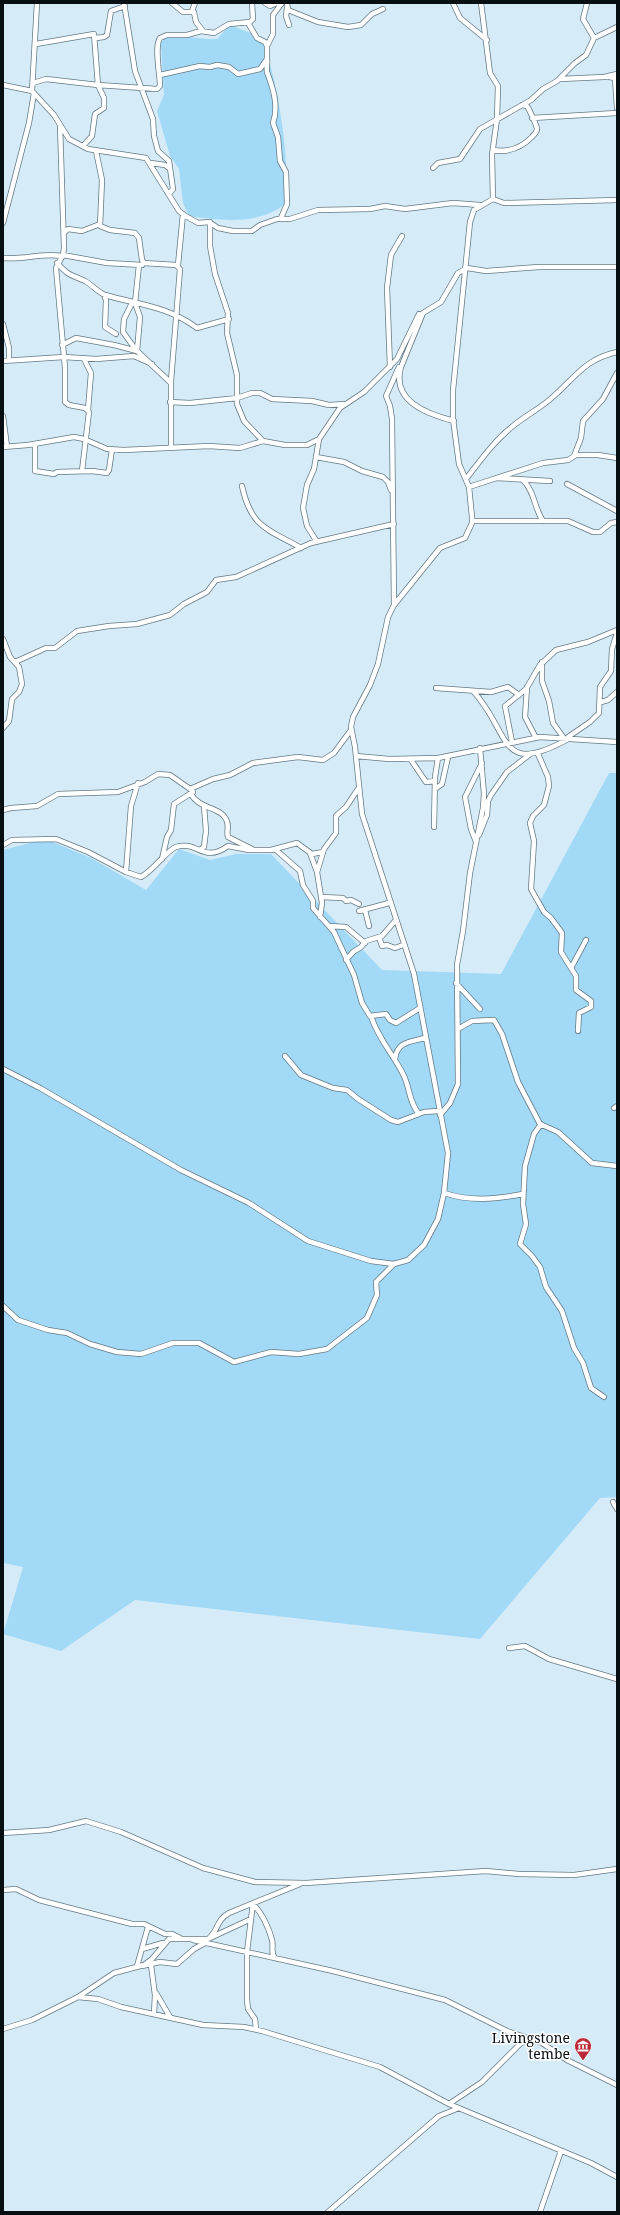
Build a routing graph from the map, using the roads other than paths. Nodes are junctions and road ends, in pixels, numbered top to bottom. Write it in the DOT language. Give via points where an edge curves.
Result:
graph roads {
  1 [pos="37,3"];
  2 [pos="172,3"];
  3 [pos="195,3"];
  4 [pos="252,3"];
  5 [pos="265,3"];
  6 [pos="277,3"];
  7 [pos="282,3"];
  8 [pos="453,3"];
  9 [pos="481,3"];
  10 [pos="587,3"];
  11 [pos="124,4"];
  12 [pos="287,6"];
  13 [pos="383,8"];
  14 [pos="192,11"];
  15 [pos="248,23"];
  16 [pos="289,25"];
  17 [pos="617,27"];
  18 [pos="203,31"];
  19 [pos="96,38"];
  20 [pos="594,38"];
  21 [pos="487,40"];
  22 [pos="36,44"];
  23 [pos="267,46"];
  24 [pos="267,59"];
  25 [pos="617,74"];
  26 [pos="160,75"];
  27 [pos="604,77"];
  28 [pos="560,79"];
  29 [pos="33,83"];
  30 [pos="98,85"];
  31 [pos="3,86"];
  32 [pos="140,89"];
  33 [pos="33,92"];
  34 [pos="617,94"];
  35 [pos="533,98"];
  36 [pos="522,105"];
  37 [pos="617,108"];
  38 [pos="617,113"];
  39 [pos="531,115"];
  40 [pos="497,119"];
  41 [pos="60,125"];
  42 [pos="83,146"];
  43 [pos="493,150"];
  44 [pos="96,151"];
  45 [pos="151,163"];
  46 [pos="169,168"];
  47 [pos="433,168"];
  48 [pos="169,194"];
  49 [pos="493,199"];
  50 [pos="617,200"];
  51 [pos="480,205"];
  52 [pos="183,214"];
  53 [pos="281,218"];
  54 [pos="3,220"];
  55 [pos="210,222"];
  56 [pos="100,224"];
  57 [pos="64,235"];
  58 [pos="402,236"];
  59 [pos="63,255"];
  60 [pos="3,258"];
  61 [pos="57,264"];
  62 [pos="152,264"];
  63 [pos="140,265"];
  64 [pos="178,266"];
  65 [pos="617,267"];
  66 [pos="467,268"];
  67 [pos="104,294"];
  68 [pos="133,303"];
  69 [pos="434,306"];
  70 [pos="177,315"];
  71 [pos="229,319"];
  72 [pos="3,324"];
  73 [pos="116,334"];
  74 [pos="62,346"];
  75 [pos="137,351"];
  76 [pos="408,351"];
  77 [pos="617,352"];
  78 [pos="64,357"];
  79 [pos="84,359"];
  80 [pos="9,360"];
  81 [pos="3,361"];
  82 [pos="152,364"];
  83 [pos="390,367"];
  84 [pos="617,372"];
  85 [pos="171,383"];
  86 [pos="236,398"];
  87 [pos="170,402"];
  88 [pos="346,404"];
  89 [pos="88,410"];
  90 [pos="3,416"];
  91 [pos="454,421"];
  92 [pos="319,439"];
  93 [pos="87,440"];
  94 [pos="263,441"];
  95 [pos="34,444"];
  96 [pos="5,447"];
  97 [pos="171,448"];
  98 [pos="112,449"];
  99 [pos="574,456"];
  100 [pos="316,457"];
  101 [pos="617,458"];
  102 [pos="82,471"];
  103 [pos="493,478"];
  104 [pos="466,479"];
  105 [pos="524,480"];
  106 [pos="550,481"];
  107 [pos="567,484"];
  108 [pos="242,486"];
  109 [pos="469,487"];
  110 [pos="392,493"];
  111 [pos="617,511"];
  112 [pos="472,521"];
  113 [pos="544,521"];
  114 [pos="617,522"];
  115 [pos="394,524"];
  116 [pos="317,542"];
  117 [pos="301,548"];
  118 [pos="394,605"];
  119 [pos="617,632"];
  120 [pos="3,639"];
  121 [pos="15,662"];
  122 [pos="542,662"];
  123 [pos="527,687"];
  124 [pos="436,688"];
  125 [pos="473,691"];
  126 [pos="617,692"];
  127 [pos="519,695"];
  128 [pos="601,702"];
  129 [pos="3,728"];
  130 [pos="351,730"];
  131 [pos="567,737"];
  132 [pos="536,738"];
  133 [pos="512,742"];
  134 [pos="617,742"];
  135 [pos="506,744"];
  136 [pos="480,748"];
  137 [pos="538,754"];
  138 [pos="529,755"];
  139 [pos="356,756"];
  140 [pos="448,757"];
  141 [pos="438,758"];
  142 [pos="411,760"];
  143 [pos="482,763"];
  144 [pos="435,781"];
  145 [pos="138,783"];
  146 [pos="198,786"];
  147 [pos="358,789"];
  148 [pos="435,789"];
  149 [pos="191,794"];
  150 [pos="204,806"];
  151 [pos="3,810"];
  152 [pos="434,827"];
  153 [pos="3,845"];
  154 [pos="476,846"];
  155 [pos="200,850"];
  156 [pos="255,850"];
  157 [pos="276,850"];
  158 [pos="323,852"];
  159 [pos="310,853"];
  160 [pos="162,859"];
  161 [pos="126,872"];
  162 [pos="317,872"];
  163 [pos="321,897"];
  164 [pos="389,903"];
  165 [pos="359,904"];
  166 [pos="365,910"];
  167 [pos="359,911"];
  168 [pos="320,917"];
  169 [pos="395,921"];
  170 [pos="329,926"];
  171 [pos="369,926"];
  172 [pos="379,937"];
  173 [pos="586,940"];
  174 [pos="365,943"];
  175 [pos="403,945"];
  176 [pos="346,960"];
  177 [pos="571,968"];
  178 [pos="456,983"];
  179 [pos="420,1008"];
  180 [pos="480,1009"];
  181 [pos="371,1016"];
  182 [pos="458,1029"];
  183 [pos="578,1031"];
  184 [pos="425,1038"];
  185 [pos="285,1056"];
  186 [pos="395,1059"];
  187 [pos="3,1069"];
  188 [pos="439,1113"];
  189 [pos="419,1114"];
  190 [pos="541,1124"];
  191 [pos="617,1166"];
  192 [pos="444,1193"];
  193 [pos="523,1194"];
  194 [pos="394,1264"];
  195 [pos="3,1306"];
  196 [pos="604,1396"];
  197 [pos="613,1502"];
  198 [pos="617,1509"];
  199 [pos="509,1648"];
  200 [pos="617,1679"];
  201 [pos="3,1834"];
  202 [pos="617,1869"];
  203 [pos="306,1882"];
  204 [pos="3,1890"];
  205 [pos="253,1904"];
  206 [pos="251,1918"];
  207 [pos="148,1926"];
  208 [pos="181,1938"];
  209 [pos="207,1941"];
  210 [pos="165,1942"];
  211 [pos="142,1949"];
  212 [pos="247,1952"];
  213 [pos="275,1958"];
  214 [pos="151,1965"];
  215 [pos="138,1966"];
  216 [pos="154,1987"];
  217 [pos="78,1997"];
  218 [pos="154,2014"];
  219 [pos="170,2017"];
  220 [pos="3,2029"];
  221 [pos="256,2030"];
  222 [pos="528,2039"];
  223 [pos="617,2084"];
  224 [pos="449,2104"];
  225 [pos="459,2108"];
  226 [pos="561,2151"];
  227 [pos="617,2177"];
  228 [pos="328,2212"];
  229 [pos="540,2212"];
  1 -- 22 [label="street"];
  2 -- 14 [label="street" via="183,12"];
  3 -- 14 [label="street"];
  4 -- 15 [label="street" via="253,20"];
  5 -- 6 [label="street" via="271,6"];
  7 -- 23 [label="street" via="273,15 273,34"];
  8 -- 21 [label="street" via="460,18"];
  9 -- 21 [label="street"];
  10 -- 20 [label="street" via="583,18"];
  11 -- 19 [label="street" via="111,11 107,35"];
  11 -- 32 [label="street" via="134,71"];
  12 -- 13 [label="street" via="295,14 348,27 361,25"];
  12 -- 16 [label="street" via="286,16"];
  14 -- 18 [label="street"];
  15 -- 18 [label="street" via="227,25 214,32"];
  15 -- 23 [label="street" via="257,38"];
  17 -- 20 [label="street"];
  18 -- 26 [label="street" via="160,38 157,44"];
  19 -- 22 [label="street" via="91,33"];
  19 -- 30 [label="street"];
  20 -- 28 [label="street" via="586,55"];
  21 -- 40 [label="street" via="490,73 498,86"];
  22 -- 29 [label="street"];
  23 -- 24 [label="street"];
  24 -- 26 [label="street" via="260,69 240,74 227,66 217,65"];
  24 -- 53 [label="street" via="267,69 276,101 277,115 273,123 280,143 279,160 286,172 287,204"];
  25 -- 27 [label="street"];
  26 -- 32 [label="street" via="158,88"];
  27 -- 28 [label="street"];
  27 -- 34 [label="street" via="615,78"];
  28 -- 35 [label="street"];
  29 -- 30 [label="street" via="46,79"];
  29 -- 33 [label="street"];
  30 -- 32 [label="street"];
  30 -- 42 [label="street" via="104,98 104,108 95,114 92,136"];
  31 -- 33 [label="street"];
  32 -- 46 [label="street" via="153,119 158,151 167,158"];
  33 -- 41 [label="street"];
  33 -- 54 [label="street" via="29,123"];
  34 -- 37 [label="street"];
  35 -- 36 [label="street"];
  35 -- 39 [label="street"];
  36 -- 39 [label="street" via="527,106"];
  36 -- 40 [label="street"];
  38 -- 39 [label="street"];
  39 -- 43 [label="street" via="537,131 525,145 504,151"];
  40 -- 43 [label="street"];
  40 -- 47 [label="street" via="480,129 460,159 438,163"];
  41 -- 42 [label="street" via="70,139"];
  41 -- 57 [label="street"];
  42 -- 44 [label="street"];
  43 -- 49 [label="street"];
  44 -- 45 [label="street" via="145,157"];
  44 -- 56 [label="street" via="102,180"];
  45 -- 46 [label="street"];
  45 -- 48 [label="street"];
  46 -- 48 [label="street" via="172,189"];
  48 -- 52 [label="street"];
  49 -- 50 [label="street" via="504,203"];
  49 -- 51 [label="street"];
  51 -- 53 [label="street" via="453,203 405,209 385,206 370,209 318,210 289,219"];
  51 -- 66 [label="street" via="474,210 470,222"];
  52 -- 55 [label="street" via="198,223"];
  52 -- 64 [label="street"];
  53 -- 55 [label="street" via="249,231 219,228"];
  55 -- 71 [label="street" via="215,274"];
  56 -- 57 [label="street" via="82,231 68,229"];
  56 -- 62 [label="street" via="104,228 135,233 139,238 142,260 144,263"];
  57 -- 59 [label="street"];
  58 -- 83 [label="street" via="391,255 387,288"];
  59 -- 60 [label="street"];
  59 -- 61 [label="street"];
  59 -- 63 [label="street" via="107,263"];
  61 -- 67 [label="street" via="71,277 84,281"];
  61 -- 74 [label="street"];
  62 -- 63 [label="street"];
  62 -- 64 [label="street"];
  63 -- 68 [label="street"];
  64 -- 70 [label="street" via="180,274"];
  65 -- 66 [label="street" via="538,267 486,271"];
  66 -- 69 [label="street" via="458,273 440,302"];
  66 -- 91 [label="street" via="453,383"];
  67 -- 68 [label="street"];
  67 -- 73 [label="street" via="105,327"];
  68 -- 70 [label="street" via="153,305"];
  68 -- 75 [label="street" via="140,317"];
  68 -- 75 [label="street" via="124,319 122,332"];
  69 -- 76 [label="street" via="423,313"];
  69 -- 83 [label="street" via="420,313 402,350"];
  70 -- 71 [label="street" via="199,328"];
  70 -- 85 [label="street"];
  71 -- 86 [label="street" via="227,333 237,375"];
  72 -- 80 [label="street"];
  74 -- 75 [label="street" via="74,338"];
  74 -- 78 [label="street"];
  75 -- 82 [label="street"];
  76 -- 91 [label="street" via="399,375 400,388 404,396 417,408"];
  76 -- 110 [label="street" via="386,395 392,419"];
  77 -- 104 [label="street" via="595,360 574,374 555,396 492,445"];
  78 -- 79 [label="street"];
  78 -- 80 [label="street"];
  78 -- 89 [label="street" via="66,404"];
  79 -- 82 [label="street" via="134,356"];
  79 -- 89 [label="street" via="91,378"];
  80 -- 81 [label="street"];
  82 -- 85 [label="street" via="160,375"];
  83 -- 88 [label="street" via="364,392"];
  84 -- 99 [label="street" via="603,399 583,421 581,438"];
  85 -- 87 [label="street"];
  86 -- 87 [label="street" via="190,403"];
  86 -- 88 [label="street" via="246,393 259,393 272,399 312,401 329,405"];
  86 -- 94 [label="street" via="244,421"];
  87 -- 97 [label="street"];
  88 -- 92 [label="street" via="340,408"];
  89 -- 93 [label="street"];
  90 -- 96 [label="street"];
  91 -- 104 [label="street" via="459,464"];
  92 -- 94 [label="street" via="307,444"];
  92 -- 100 [label="street"];
  93 -- 95 [label="street" via="64,438"];
  93 -- 98 [label="street"];
  93 -- 102 [label="street"];
  94 -- 97 [label="street" via="240,448"];
  95 -- 96 [label="street"];
  95 -- 102 [label="street" via="36,472 54,474"];
  97 -- 98 [label="street"];
  98 -- 102 [label="street" via="108,472"];
  99 -- 101 [label="street" via="598,455"];
  99 -- 103 [label="street" via="568,460 543,463"];
  100 -- 110 [label="street" via="344,462 383,477"];
  100 -- 116 [label="street" via="302,508"];
  103 -- 105 [label="street"];
  103 -- 109 [label="street"];
  104 -- 109 [label="street"];
  105 -- 106 [label="street"];
  105 -- 113 [label="street" via="531,489 538,513"];
  107 -- 111 [label="street"];
  108 -- 117 [label="street" via="246,506 261,526"];
  109 -- 112 [label="street"];
  110 -- 115 [label="street"];
  112 -- 113 [label="street"];
  112 -- 118 [label="street" via="467,536 440,548"];
  113 -- 114 [label="street" via="571,521 593,532 600,532 611,523"];
  115 -- 116 [label="street"];
  115 -- 118 [label="street"];
  116 -- 117 [label="street"];
  117 -- 121 [label="street" via="236,577 216,580 207,592 170,615 137,624 77,631 55,648 46,648"];
  118 -- 130 [label="street" via="388,617 378,664 353,717"];
  119 -- 122 [label="street" via="556,650"];
  119 -- 128 [label="street" via="612,648 611,671 600,687"];
  120 -- 121 [label="street" via="10,657"];
  121 -- 129 [label="street" via="21,688 12,699 9,722"];
  122 -- 123 [label="street"];
  122 -- 131 [label="street" via="542,681 550,701 553,723"];
  123 -- 127 [label="street"];
  123 -- 132 [label="street" via="525,717"];
  124 -- 125 [label="street"];
  125 -- 127 [label="street" via="496,692 508,687"];
  125 -- 135 [label="street" via="489,712"];
  126 -- 128 [label="street" via="608,700"];
  127 -- 133 [label="street" via="506,703 504,710"];
  128 -- 131 [label="street" via="597,716"];
  130 -- 139 [label="street"];
  130 -- 146 [label="street" via="334,753 323,760 298,757 253,763 230,776 213,779"];
  131 -- 132 [label="street"];
  131 -- 134 [label="street"];
  131 -- 137 [label="street"];
  132 -- 133 [label="street"];
  133 -- 135 [label="street"];
  135 -- 136 [label="street"];
  135 -- 138 [label="street" via="514,751"];
  136 -- 140 [label="street"];
  136 -- 143 [label="street"];
  137 -- 138 [label="street"];
  137 -- 177 [label="street" via="549,786 544,805 532,816 530,823 534,841 531,889 544,912 561,931 561,952"];
  138 -- 154 [label="street" via="504,775 491,795"];
  139 -- 142 [label="street"];
  139 -- 147 [label="street"];
  140 -- 141 [label="street"];
  140 -- 148 [label="street" via="442,784"];
  141 -- 142 [label="street"];
  141 -- 144 [label="street"];
  142 -- 144 [label="street" via="426,782"];
  143 -- 154 [label="street" via="484,794"];
  143 -- 154 [label="street" via="465,796"];
  144 -- 148 [label="street"];
  145 -- 146 [label="street" via="145,782 155,775 166,774 190,788"];
  145 -- 151 [label="street" via="115,793 58,794 37,806"];
  145 -- 161 [label="street" via="131,806"];
  146 -- 149 [label="street"];
  147 -- 158 [label="street" via="346,807 336,816 336,833"];
  147 -- 164 [label="street" via="362,814"];
  148 -- 152 [label="street"];
  149 -- 150 [label="street"];
  149 -- 160 [label="street" via="174,804 171,830"];
  150 -- 155 [label="street" via="206,831 204,847"];
  150 -- 156 [label="street" via="225,817 229,824 228,837"];
  153 -- 161 [label="street" via="12,840 56,839"];
  154 -- 178 [label="street" via="457,962"];
  155 -- 156 [label="street" via="210,854 229,846"];
  155 -- 160 [label="street" via="188,846 175,848"];
  156 -- 157 [label="street"];
  157 -- 159 [label="street" via="297,843"];
  157 -- 168 [label="street" via="300,871 313,908"];
  158 -- 159 [label="street"];
  158 -- 162 [label="street"];
  159 -- 162 [label="street"];
  160 -- 161 [label="street" via="142,877"];
  162 -- 163 [label="street"];
  163 -- 165 [label="street" via="343,898"];
  163 -- 168 [label="street"];
  164 -- 166 [label="street"];
  164 -- 169 [label="street"];
  166 -- 167 [label="street"];
  166 -- 171 [label="street"];
  168 -- 170 [label="street"];
  169 -- 172 [label="street" via="384,935"];
  169 -- 175 [label="street"];
  170 -- 174 [label="street" via="346,927"];
  170 -- 176 [label="street"];
  172 -- 174 [label="street"];
  172 -- 175 [label="street" via="382,946 394,948"];
  173 -- 177 [label="street"];
  174 -- 176 [label="street"];
  175 -- 179 [label="street" via="414,974"];
  176 -- 181 [label="street" via="354,975 362,1003"];
  177 -- 183 [label="street" via="576,976 576,990 591,1002 591,1007 579,1013"];
  178 -- 180 [label="street"];
  178 -- 182 [label="street"];
  179 -- 181 [label="street" via="396,1023 386,1014"];
  179 -- 184 [label="street"];
  181 -- 186 [label="street" via="382,1041"];
  182 -- 188 [label="street" via="457,1090 450,1103"];
  182 -- 190 [label="street" via="472,1021 491,1019 496,1022 508,1048 518,1082"];
  184 -- 186 [label="street" via="403,1044"];
  184 -- 188 [label="street"];
  185 -- 189 [label="street" via="301,1075 333,1088 347,1090 386,1118 398,1122"];
  186 -- 189 [label="street" via="412,1103"];
  187 -- 194 [label="street" via="180,1170 248,1203 297,1236 371,1261"];
  188 -- 189 [label="street"];
  188 -- 192 [label="street" via="448,1153"];
  190 -- 191 [label="street" via="558,1132 592,1163"];
  190 -- 193 [label="street" via="534,1134 530,1156 525,1166"];
  192 -- 193 [label="street" via="465,1199"];
  192 -- 194 [label="street" via="438,1219 424,1245 408,1260"];
  193 -- 196 [label="street" via="526,1224 520,1240 521,1247 529,1252 540,1267 546,1287 562,1311 591,1388"];
  194 -- 195 [label="street" via="376,1282 377,1295 367,1318 327,1349 299,1354 272,1352 238,1361 229,1361 199,1343 173,1343 141,1354 117,1352 90,1344 67,1333 21,1321"];
  197 -- 198 [label="street"];
  199 -- 200 [label="street" via="525,1646 549,1659"];
  201 -- 203 [label="street" via="49,1830 86,1822 121,1832 186,1861 232,1877 255,1882"];
  202 -- 203 [label="street" via="571,1875 482,1871"];
  203 -- 205 [label="street"];
  204 -- 207 [label="street" via="16,1889 39,1900"];
  205 -- 206 [label="street"];
  205 -- 209 [label="street" via="221,1917"];
  205 -- 213 [label="street" via="260,1911 272,1938 272,1954"];
  206 -- 209 [label="street"];
  206 -- 212 [label="street"];
  207 -- 208 [label="street"];
  207 -- 211 [label="street"];
  208 -- 209 [label="street"];
  208 -- 210 [label="street" via="172,1938"];
  209 -- 212 [label="street"];
  209 -- 214 [label="street" via="177,1964 160,1962"];
  210 -- 211 [label="street"];
  210 -- 215 [label="street" via="150,1961"];
  211 -- 215 [label="street"];
  212 -- 213 [label="street"];
  212 -- 221 [label="street" via="248,2005 255,2019"];
  213 -- 222 [label="street" via="435,1997"];
  214 -- 215 [label="street"];
  214 -- 216 [label="street"];
  215 -- 217 [label="street" via="110,1975"];
  216 -- 218 [label="street"];
  216 -- 219 [label="street"];
  217 -- 218 [label="street" via="98,1999"];
  217 -- 220 [label="street" via="32,2020"];
  218 -- 219 [label="street"];
  219 -- 221 [label="street" via="203,2025"];
  221 -- 224 [label="street" via="380,2067"];
  222 -- 223 [label="street" via="542,2043 567,2060"];
  222 -- 224 [label="street" via="482,2082"];
  224 -- 225 [label="street"];
  225 -- 226 [label="street"];
  225 -- 228 [label="street" via="439,2116"];
  226 -- 227 [label="street"];
  226 -- 229 [label="street"];
}
